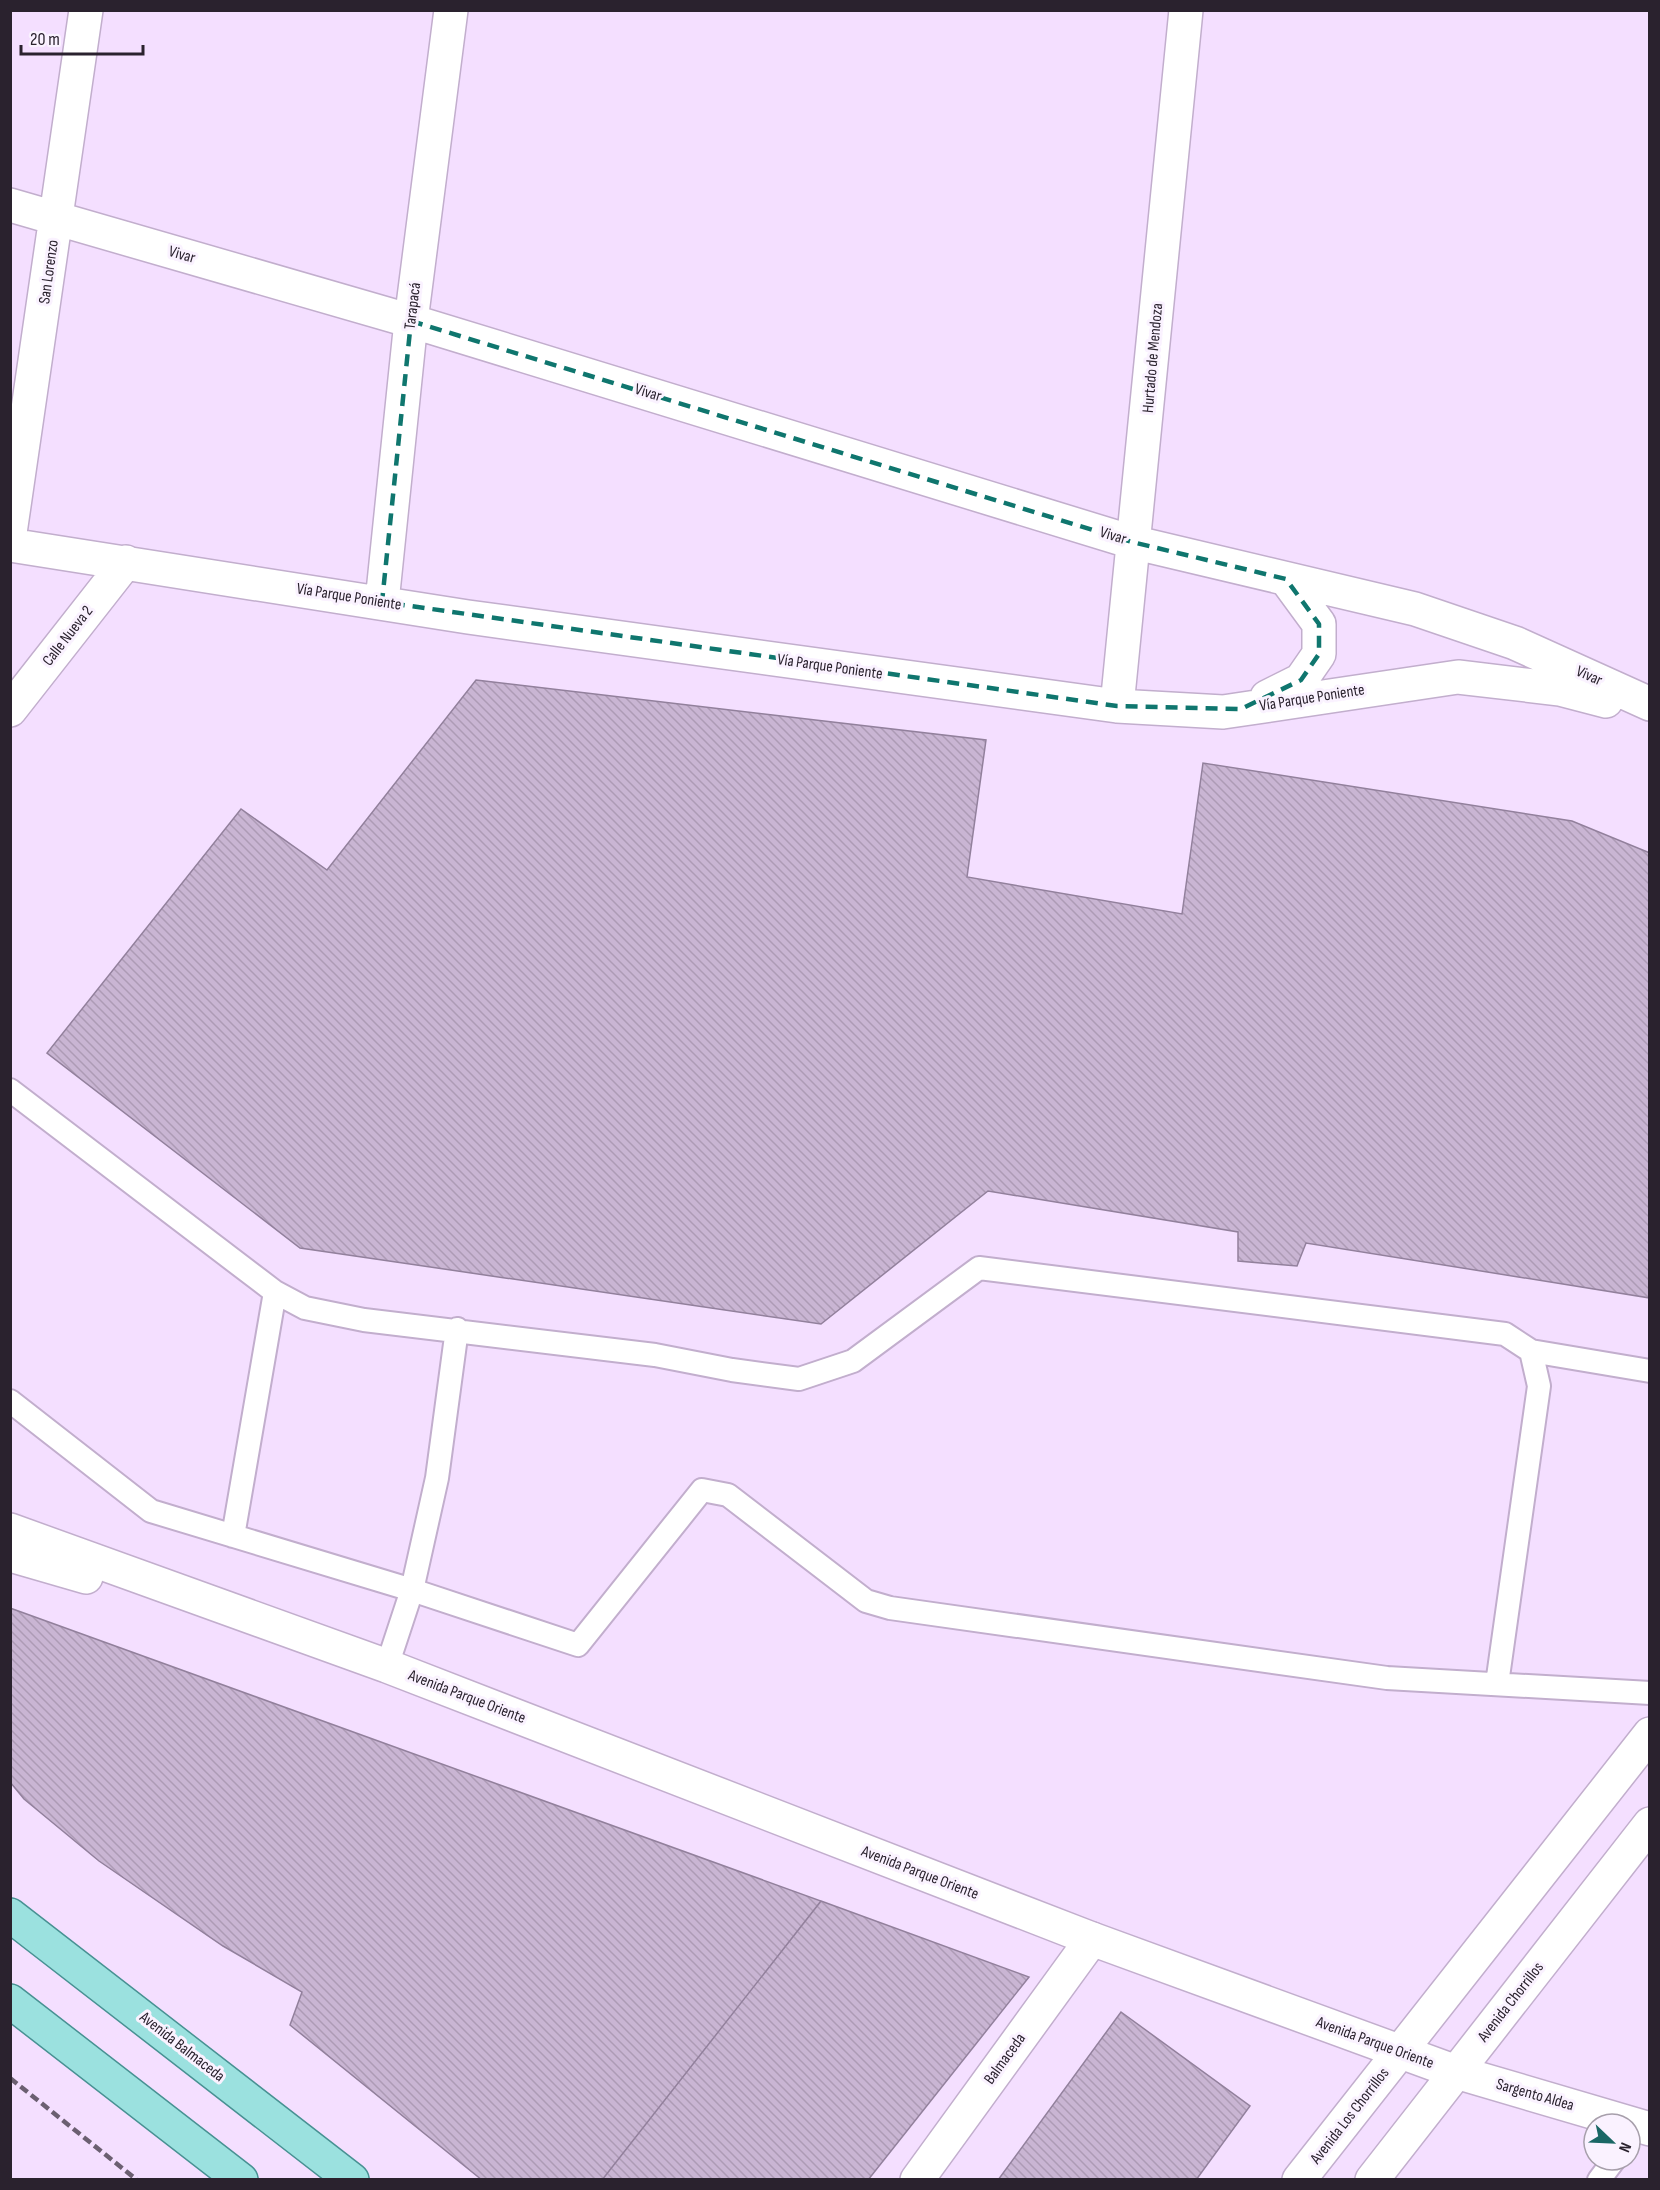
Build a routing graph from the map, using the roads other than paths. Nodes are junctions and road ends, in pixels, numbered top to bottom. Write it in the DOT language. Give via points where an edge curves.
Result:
graph roads {
  1 [pos="86,10"];
  2 [pos="451,10"];
  3 [pos="1186,10"];
  4 [pos="10,205"];
  5 [pos="57,219"];
  6 [pos="411,321"];
  7 [pos="10,533"];
  8 [pos="1132,542"];
  9 [pos="10,545"];
  10 [pos="126,562"];
  11 [pos="1286,579"];
  12 [pos="382,602"];
  13 [pos="1650,704"];
  14 [pos="1117,706"];
  15 [pos="1241,709"];
  16 [pos="10,710"];
  17 [pos="1650,713"];
  18 [pos="10,1090"];
  19 [pos="274,1292"];
  20 [pos="457,1329"];
  21 [pos="1531,1350"];
  22 [pos="1650,1371"];
  23 [pos="10,1401"];
  24 [pos="10,1530"];
  25 [pos="233,1536"];
  26 [pos="10,1555"];
  27 [pos="412,1590"];
  28 [pos="387,1666"];
  29 [pos="1497,1684"];
  30 [pos="1650,1693"];
  31 [pos="1650,1734"];
  32 [pos="1650,1824"];
  33 [pos="10,1915"];
  34 [pos="1092,1939"];
  35 [pos="10,2001"];
  36 [pos="1400,2052"];
  37 [pos="1456,2072"];
  38 [pos="1582,2112"];
  39 [pos="241,2180"];
  40 [pos="352,2180"];
  41 [pos="917,2180"];
  42 [pos="1299,2180"];
  43 [pos="1372,2180"];
  1 -- 5 [label="street, San Lorenzo"];
  2 -- 6 [label="street, Tarapacá"];
  3 -- 8 [label="street, Hurtado de Mendoza" via="1146,436"];
  4 -- 5 [label="street, Vivar"];
  5 -- 6 [label="street, Vivar"];
  5 -- 7 [label="street, San Lorenzo"];
  6 -- 8 [label="street, Vivar"];
  6 -- 12 [label="street, Tarapacá"];
  8 -- 11 [label="street, Vivar"];
  8 -- 14 [label="street, Hurtado de Mendoza"];
  9 -- 10 [label="street, Vía Parque Poniente"];
  10 -- 12 [label="street, Vía Parque Poniente"];
  10 -- 16 [label="street, Calle Nueva 2"];
  11 -- 13 [label="street, Vivar" via="1415,609 1515,643"];
  11 -- 15 [label="street" via="1319,624 1319,654 1301,680"];
  12 -- 14 [label="street, Vía Parque Poniente"];
  14 -- 15 [label="street, Vía Parque Poniente" via="1223,712"];
  15 -- 17 [label="street, Vía Parque Poniente" via="1458,676 1560,689"];
  18 -- 19 [label="lane"];
  19 -- 20 [label="lane" via="305,1308 364,1320"];
  19 -- 25 [label="lane"];
  20 -- 21 [label="lane" via="655,1354 732,1370 799,1378 853,1361 979,1268 1505,1334"];
  20 -- 27 [label="lane" via="437,1478"];
  21 -- 22 [label="lane"];
  21 -- 29 [label="lane" via="1539,1386"];
  23 -- 25 [label="lane" via="151,1511"];
  24 -- 28 [label="street, Avenida Parque Oriente"];
  25 -- 27 [label="lane"];
  26 -- 28 [label="street, Avenida Parque Oriente"];
  27 -- 28 [label="lane"];
  27 -- 29 [label="lane" via="578,1645 702,1490 728,1496 866,1601 890,1608 1387,1678"];
  28 -- 34 [label="street, Avenida Parque Oriente"];
  29 -- 30 [label="lane"];
  31 -- 36 [label="street"];
  32 -- 37 [label="street, Avenida Chorrillos"];
  33 -- 40 [label="main road, Avenida Balmaceda"];
  34 -- 36 [label="street, Avenida Parque Oriente"];
  34 -- 41 [label="street, Balmaceda"];
  35 -- 39 [label="main road"];
  36 -- 37 [label="street, Avenida Parque Oriente"];
  36 -- 42 [label="street, Avenida Los Chorrillos"];
  37 -- 38 [label="street, Sargento Aldea"];
  37 -- 43 [label="street, Avenida Chorrillos"];
}
